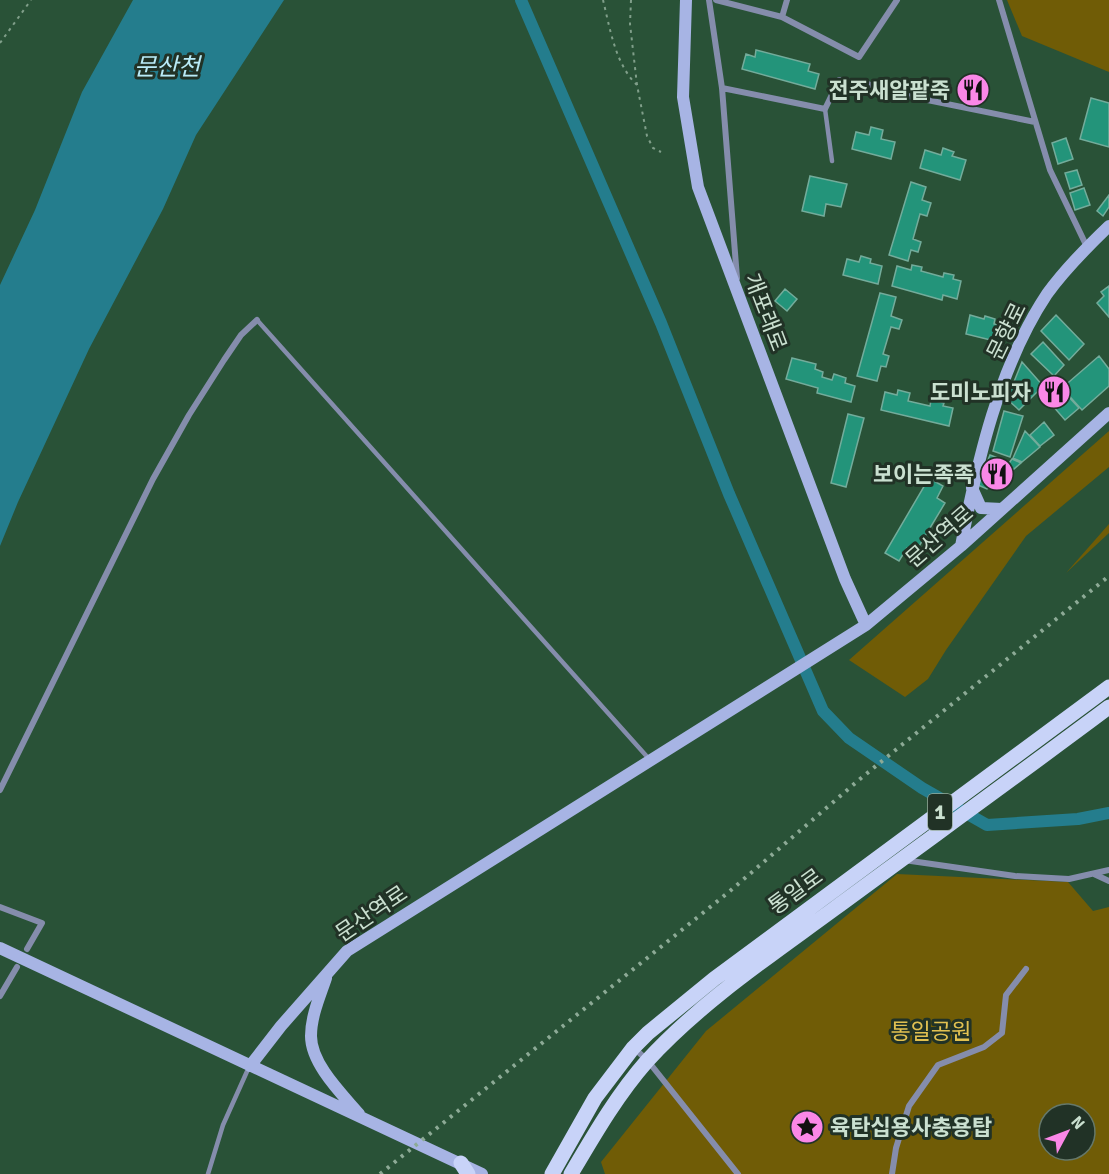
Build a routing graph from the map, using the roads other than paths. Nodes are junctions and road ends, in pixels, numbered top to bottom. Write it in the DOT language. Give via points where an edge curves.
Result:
graph roads {
  1 [pos="686,0"];
  2 [pos="709,0"];
  3 [pos="716,0"];
  4 [pos="787,0"];
  5 [pos="897,0"];
  6 [pos="999,0"];
  7 [pos="782,17"];
  8 [pos="722,88"];
  9 [pos="825,109"];
  10 [pos="1035,122"];
  11 [pos="832,161"];
  12 [pos="1109,226"];
  13 [pos="1087,247"];
  14 [pos="739,300"];
  15 [pos="257,320"];
  16 [pos="1109,413"];
  17 [pos="972,488"];
  18 [pos="1002,509"];
  19 [pos="961,546"];
  20 [pos="866,626"];
  21 [pos="1109,687"];
  22 [pos="1109,708"];
  23 [pos="650,760"];
  24 [pos="0,790"];
  25 [pos="895,864"];
  26 [pos="1109,870"];
  27 [pos="1093,874"];
  28 [pos="1109,881"];
  29 [pos="0,907"];
  30 [pos="0,948"];
  31 [pos="27,949"];
  32 [pos="16,967"];
  33 [pos="1026,969"];
  34 [pos="328,972"];
  35 [pos="0,996"];
  36 [pos="633,1048"];
  37 [pos="648,1061"];
  38 [pos="250,1066"];
  39 [pos="362,1117"];
  40 [pos="586,1149"];
  41 [pos="464,1169"];
  42 [pos="208,1174"];
  43 [pos="482,1174"];
  44 [pos="552,1174"];
  45 [pos="571,1174"];
  46 [pos="582,1174"];
  47 [pos="738,1174"];
  48 [pos="892,1174"];
  1 -- 14 [label="street, 개포래로" via="683,97 698,187"];
  2 -- 8 [label="street"];
  3 -- 7 [label="street"];
  4 -- 7 [label="street"];
  5 -- 7 [label="street" via="859,57"];
  6 -- 10 [label="street"];
  8 -- 9 [label="street"];
  8 -- 14 [label="street"];
  9 -- 10 [label="street" via="839,80"];
  9 -- 11 [label="lane"];
  10 -- 13 [label="street" via="1050,170"];
  12 -- 13 [label="street, 문향로"];
  13 -- 17 [label="street, 문향로" via="1048,294 1020,342 999,396"];
  14 -- 20 [label="street, 개포래로"];
  15 -- 23 [label="lane"];
  15 -- 24 [label="street" via="224,360 153,479"];
  16 -- 18 [label="street, 문산역로"];
  17 -- 18 [label="street" via="981,508"];
  17 -- 19 [label="street, 문향로"];
  18 -- 19 [label="street, 문산역로"];
  19 -- 20 [label="street, 문산역로"];
  20 -- 23 [label="street, 문산역로"];
  21 -- 36 [label="main road, 통일로 / 1" via="714,979"];
  22 -- 25 [label="main road, 통일로 / 1"];
  23 -- 34 [label="street, 문산역로" via="347,951"];
  25 -- 27 [label="street" via="1069,879"];
  25 -- 37 [label="main road, 통일로 / 1" via="714,999"];
  26 -- 27 [label="street"];
  27 -- 28 [label="street"];
  29 -- 31 [label="street" via="42,923"];
  30 -- 38 [label="street"];
  32 -- 35 [label="street"];
  33 -- 48 [label="street" via="1006,994 1002,1033 984,1047 938,1065 909,1107"];
  34 -- 38 [label="street, 문산역로"];
  34 -- 39 [label="street" via="311,1037 320,1065"];
  36 -- 37 [label="street"];
  36 -- 44 [label="main road, 통일로 / 1" via="595,1098"];
  37 -- 40 [label="main road, 통일로 / 1"];
  37 -- 47 [label="street"];
  38 -- 39 [label="street"];
  38 -- 42 [label="lane" via="223,1125"];
  39 -- 41 [label="street"];
  40 -- 45 [label="main road, 통일로 / 1"];
  40 -- 46 [label="main road"];
  41 -- 43 [label="street"];
}
